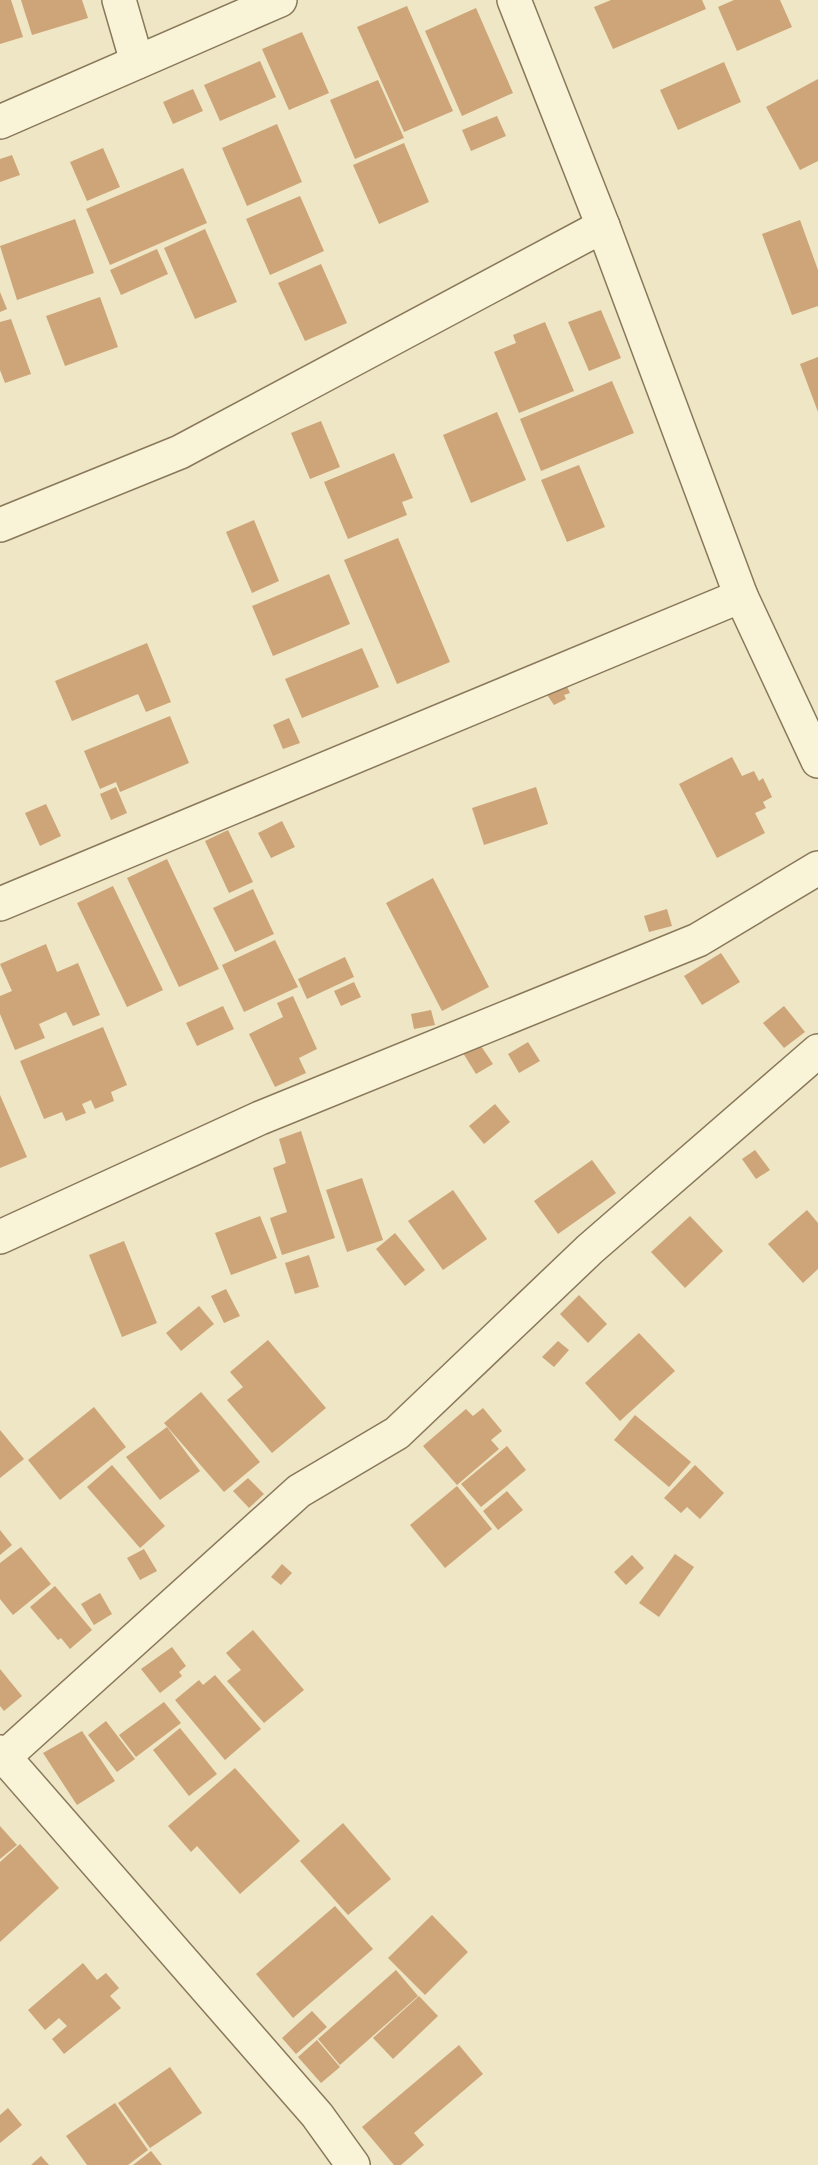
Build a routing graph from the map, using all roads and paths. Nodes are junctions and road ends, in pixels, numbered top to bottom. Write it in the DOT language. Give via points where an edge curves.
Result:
graph roads {
  1 [pos="119,0"];
  2 [pos="280,0"];
  3 [pos="514,0"];
  4 [pos="137,62"];
  5 [pos="0,122"];
  6 [pos="603,226"];
  7 [pos="0,525"];
  8 [pos="741,596"];
  9 [pos="818,761"];
  10 [pos="818,868"];
  11 [pos="0,904"];
  12 [pos="818,1051"];
  13 [pos="0,1237"];
  14 [pos="1,1757"];
  15 [pos="353,2165"];
  1 -- 4 [label="street"];
  2 -- 4 [label="street"];
  3 -- 6 [label="street"];
  4 -- 5 [label="street"];
  6 -- 7 [label="street" via="180,452"];
  6 -- 8 [label="street"];
  8 -- 9 [label="street"];
  8 -- 11 [label="street"];
  10 -- 13 [label="street" via="698,940 260,1118"];
  12 -- 14 [label="street" via="590,1249 397,1433 299,1491"];
  14 -- 15 [label="street" via="317,2115"];
}
